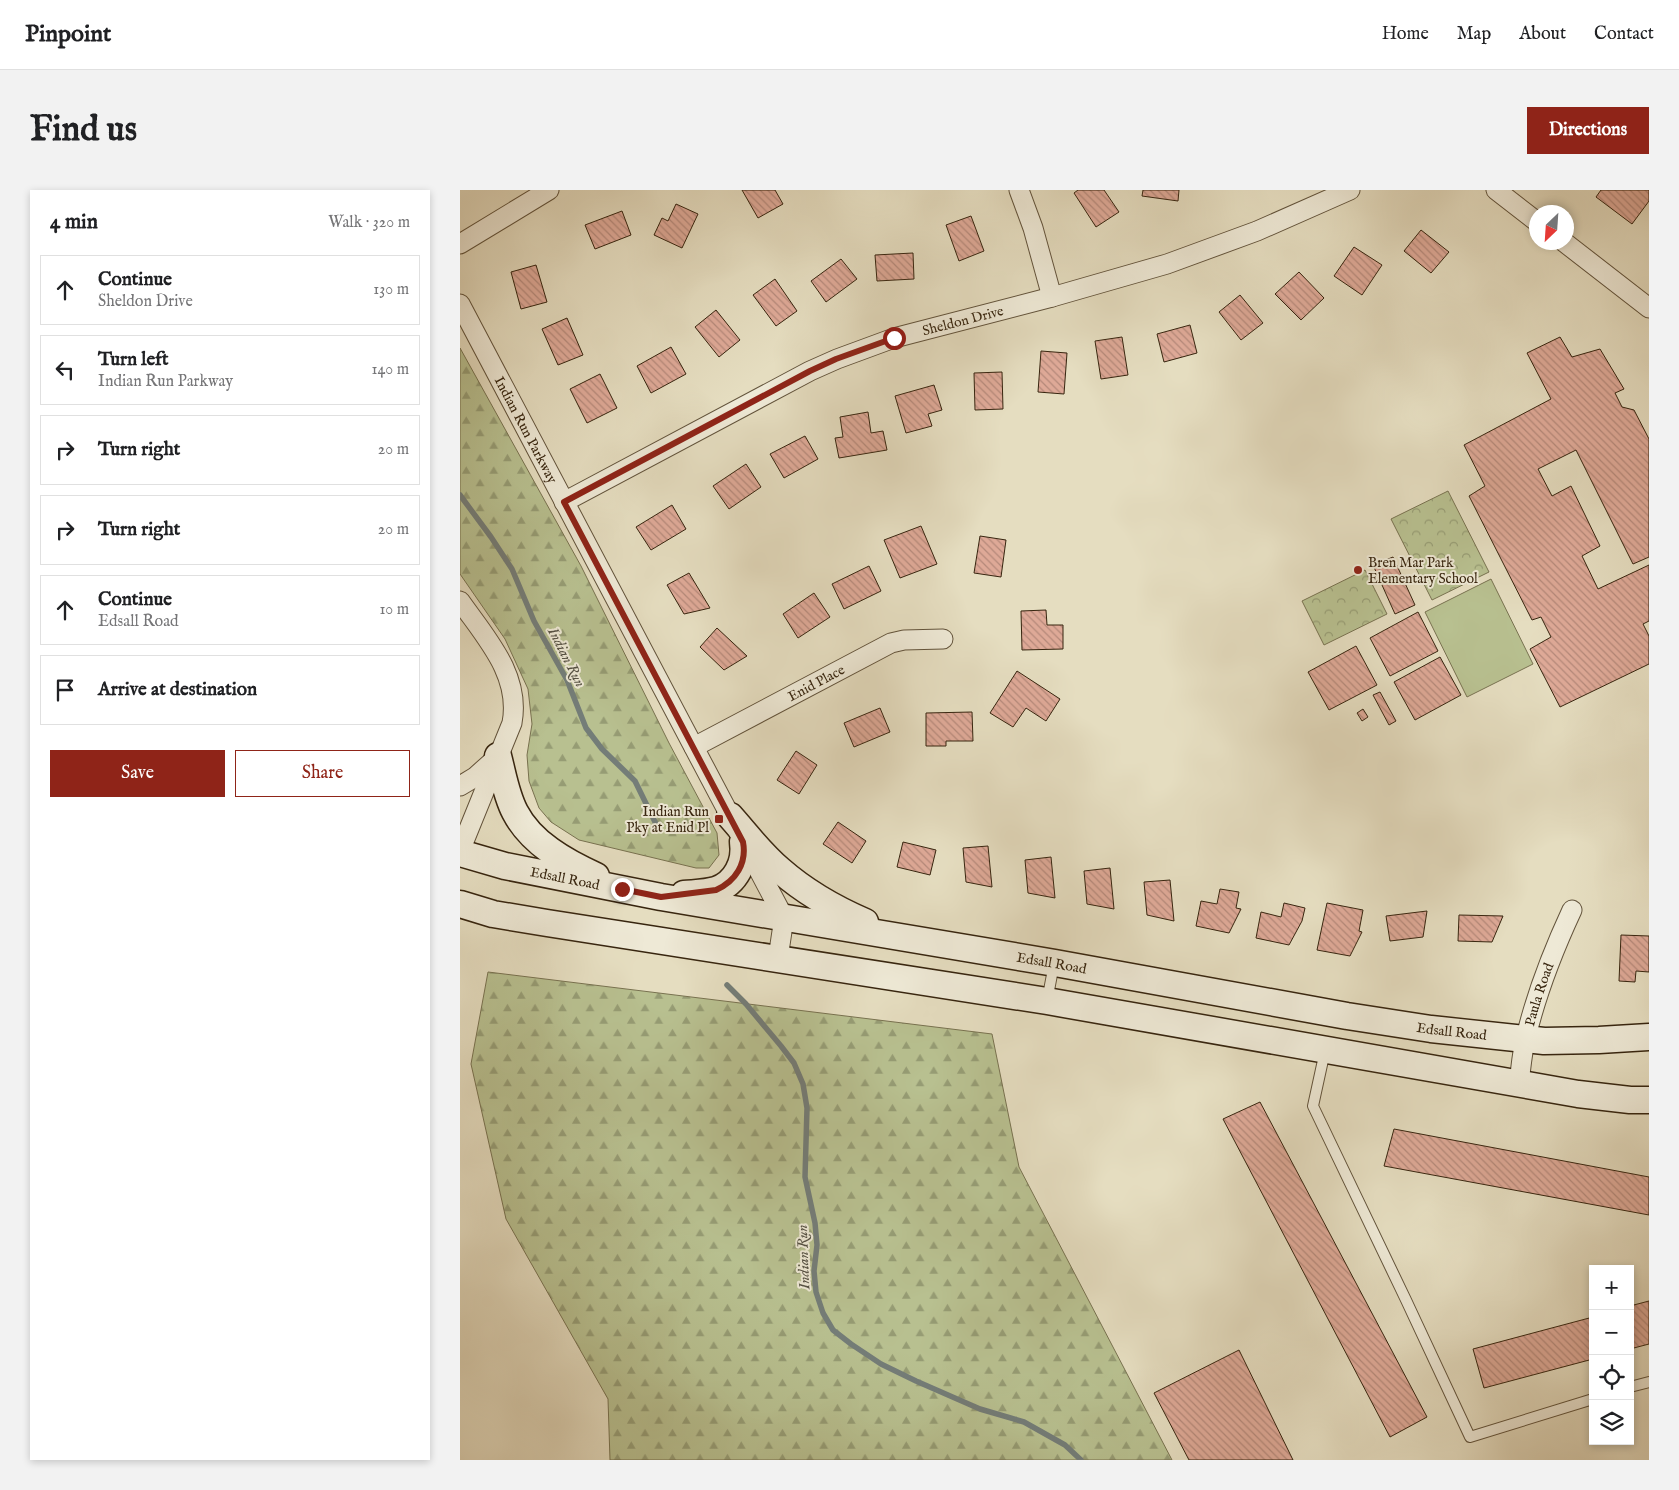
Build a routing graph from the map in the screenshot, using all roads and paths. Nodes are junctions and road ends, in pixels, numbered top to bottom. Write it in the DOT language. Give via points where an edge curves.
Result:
graph roads {
  1 [pos="550,190"];
  2 [pos="1019,190"];
  3 [pos="1350,190"];
  4 [pos="1496,190"];
  5 [pos="1529,216"];
  6 [pos="460,244"];
  7 [pos="1574,250"];
  8 [pos="1052,297"];
  9 [pos="460,304"];
  10 [pos="1649,308"];
  11 [pos="564,502"];
  12 [pos="460,602"];
  13 [pos="944,639"];
  14 [pos="694,747"];
  15 [pos="498,756"];
  16 [pos="460,786"];
  17 [pos="730,816"];
  18 [pos="743,842"];
  19 [pos="460,852"];
  20 [pos="633,891"];
  21 [pos="661,897"];
  22 [pos="460,904"];
  23 [pos="1572,910"];
  24 [pos="784,918"];
  25 [pos="908,938"];
  26 [pos="778,958"];
  27 [pos="1055,963"];
  28 [pos="1047,1000"];
  29 [pos="1649,1037"];
  30 [pos="1526,1039"];
  31 [pos="1325,1049"];
  32 [pos="1519,1084"];
  33 [pos="1649,1100"];
  34 [pos="1649,1382"];
  35 [pos="1634,1386"];
  36 [pos="1590,1400"];
  1 -- 6 [label="street"];
  2 -- 8 [label="street"];
  3 -- 8 [label="street, Sheldon Drive" via="1212,248"];
  4 -- 5 [label="street"];
  7 -- 10 [label="street"];
  8 -- 11 [label="street, Sheldon Drive" via="894,338 836,359"];
  9 -- 11 [label="street, Indian Run Parkway"];
  11 -- 14 [label="street, Indian Run Parkway"];
  12 -- 15 [label="street" via="501,659 510,683 514,712"];
  13 -- 14 [label="street, Enid Place" via="891,643"];
  14 -- 17 [label="street, Indian Run Parkway"];
  15 -- 16 [label="street"];
  15 -- 19 [label="street"];
  15 -- 20 [label="main road" via="515,813 532,836 561,858"];
  17 -- 18 [label="street, Indian Run Parkway"];
  17 -- 25 [label="main road" via="779,870 800,886 856,918"];
  18 -- 21 [label="main road" via="745,852 741,868 722,887 707,892"];
  18 -- 24 [label="street, Indian Run Parkway"];
  19 -- 20 [label="main road, Edsall Road" via="505,866"];
  20 -- 21 [label="main road, Edsall Road"];
  21 -- 24 [label="main road, Edsall Road"];
  22 -- 26 [label="main road" via="493,914"];
  23 -- 30 [label="street, Paula Road" via="1541,982"];
  24 -- 25 [label="main road, Edsall Road"];
  24 -- 26 [label="street"];
  25 -- 27 [label="main road, Edsall Road"];
  26 -- 28 [label="main road"];
  27 -- 28 [label="lane"];
  27 -- 30 [label="main road, Edsall Road" via="1357,1018"];
  28 -- 31 [label="main road"];
  29 -- 30 [label="main road, Edsall Road"];
  30 -- 32 [label="street, Paula Road"];
  31 -- 32 [label="main road"];
  31 -- 36 [label="lane" via="1313,1106 1470,1437"];
  32 -- 33 [label="main road" via="1578,1094"];
  34 -- 35 [label="lane"];
}
